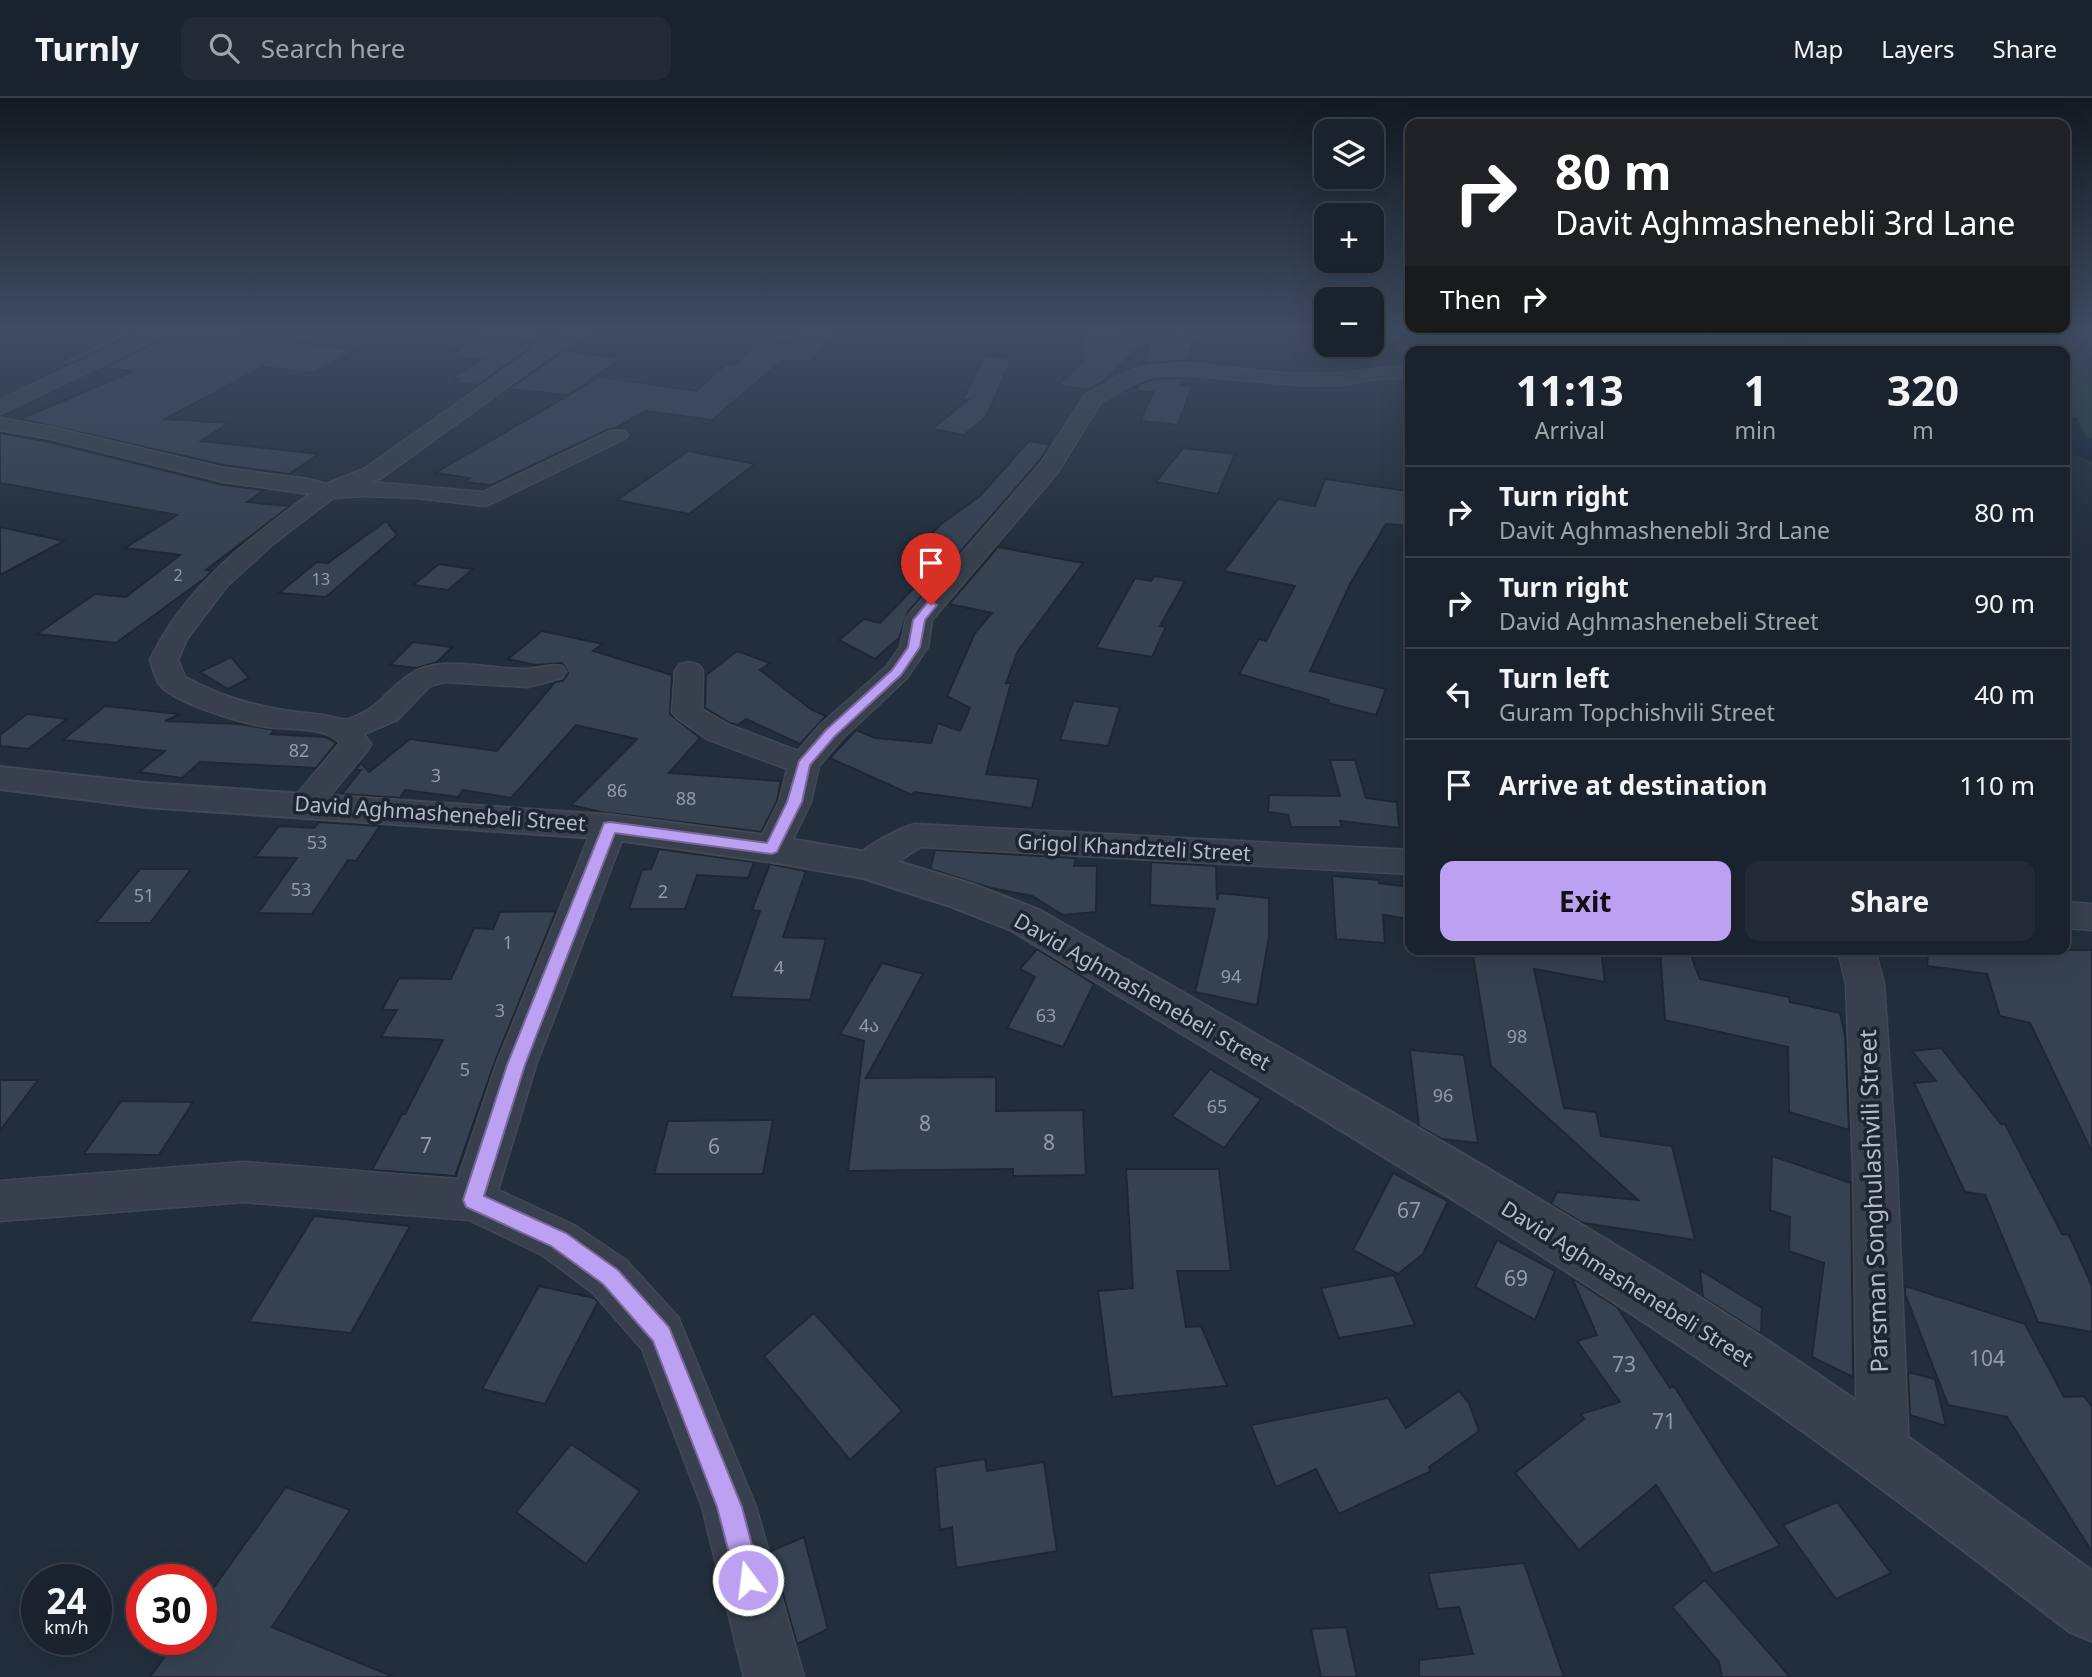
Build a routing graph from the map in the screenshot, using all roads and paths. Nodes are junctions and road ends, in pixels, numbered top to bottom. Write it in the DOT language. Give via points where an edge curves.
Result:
graph roads {
  1 [pos="470,404"];
  2 [pos="1090,404"];
  3 [pos="0,424"];
  4 [pos="617,435"];
  5 [pos="327,492"];
  6 [pos="689,671"];
  7 [pos="552,672"];
  8 [pos="346,731"];
  9 [pos="804,764"];
  10 [pos="0,778"];
  11 [pos="304,804"];
  12 [pos="610,827"];
  13 [pos="772,849"];
  14 [pos="1405,862"];
  15 [pos="866,865"];
  16 [pos="2070,916"];
  17 [pos="2092,918"];
  18 [pos="1857,955"];
  19 [pos="473,1200"];
  20 [pos="0,1201"];
  21 [pos="1883,1452"];
  22 [pos="2092,1609"];
  23 [pos="774,1677"];
  1 -- 5 [label="street" via="372,474"];
  2 -- 9 [label="street" via="1051,467 919,620 914,647 897,672 830,733"];
  3 -- 5 [label="street" via="225,475 308,485"];
  4 -- 5 [label="street" via="486,499 415,491"];
  5 -- 8 [label="street" via="264,539 218,582 174,638 164,660 172,682 203,699 265,718"];
  6 -- 9 [label="street" via="687,712 718,732"];
  7 -- 8 [label="street" via="528,677 442,673 420,680 386,714"];
  8 -- 11 [label="street" via="356,744"];
  9 -- 13 [label="street" via="795,802"];
  10 -- 11 [label="street, David Aghmashenebeli Street" via="146,795"];
  11 -- 12 [label="street, David Aghmashenebeli Street"];
  12 -- 13 [label="street, David Aghmashenebeli Street"];
  12 -- 19 [label="street" via="516,1065"];
  13 -- 15 [label="street, David Aghmashenebeli Street"];
  14 -- 15 [label="street, Grigol Khandzteli Street" via="915,835"];
  15 -- 21 [label="street, David Aghmashenebeli Street" via="1025,920 1548,1232"];
  16 -- 17 [label="street"];
  18 -- 21 [label="street, Parsman Songhulashvili Street" via="1865,984 1875,1168"];
  19 -- 20 [label="street" via="243,1182"];
  19 -- 23 [label="street" via="558,1240 610,1277 661,1334 729,1507"];
  21 -- 22 [label="street, David Aghmashenebeli Street"];
}
